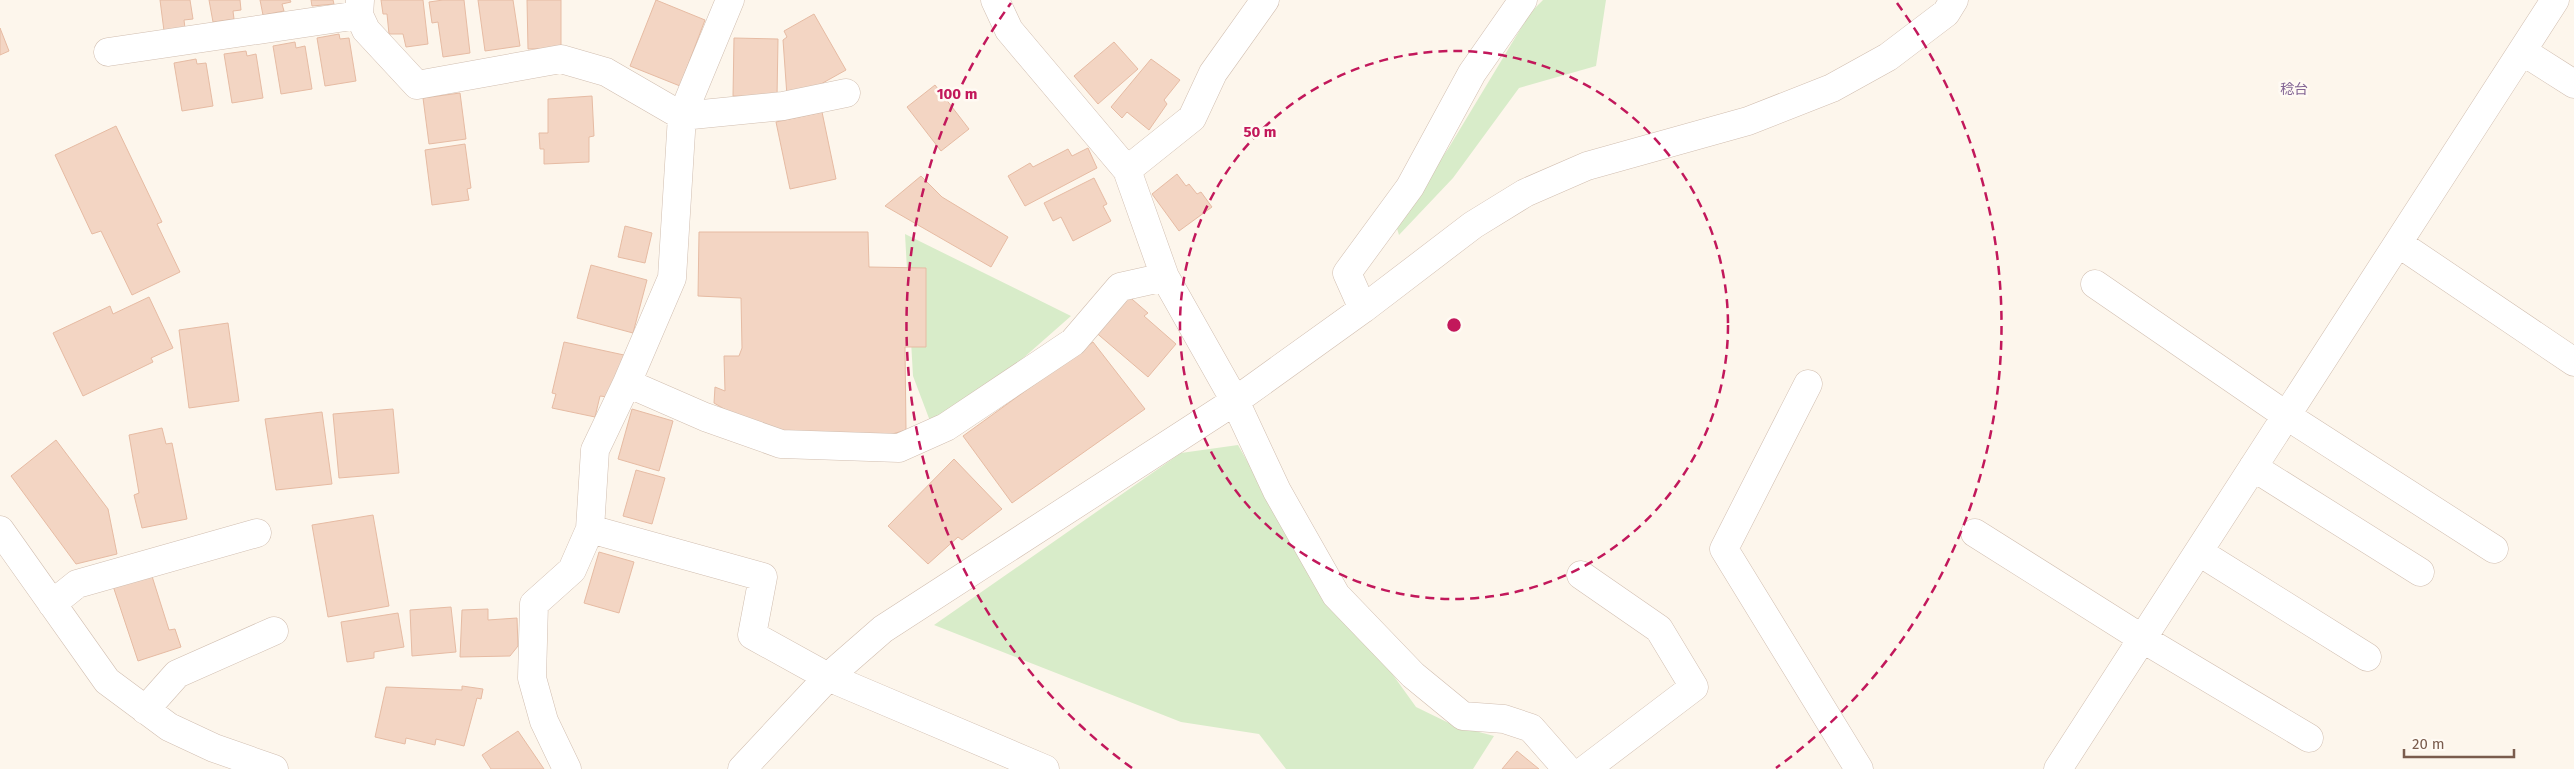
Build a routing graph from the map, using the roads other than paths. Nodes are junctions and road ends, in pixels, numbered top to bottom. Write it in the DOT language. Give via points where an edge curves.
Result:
graph roads {
  1 [pos="730,0"];
  2 [pos="995,0"];
  3 [pos="1265,0"];
  4 [pos="1523,0"];
  5 [pos="1954,0"];
  6 [pos="2555,0"];
  7 [pos="359,7"];
  8 [pos="2522,51"];
  9 [pos="108,52"];
  10 [pos="2574,84"];
  11 [pos="846,93"];
  12 [pos="682,116"];
  13 [pos="1127,170"];
  14 [pos="2398,243"];
  15 [pos="1165,277"];
  16 [pos="2095,284"];
  17 [pos="1363,309"];
  18 [pos="2574,362"];
  19 [pos="627,383"];
  20 [pos="1808,384"];
  21 [pos="1235,400"];
  22 [pos="2286,416"];
  23 [pos="2253,467"];
  24 [pos="590,529"];
  25 [pos="0,530"];
  26 [pos="257,533"];
  27 [pos="1975,534"];
  28 [pos="2494,549"];
  29 [pos="2199,552"];
  30 [pos="2420,572"];
  31 [pos="1581,576"];
  32 [pos="52,604"];
  33 [pos="274,631"];
  34 [pos="2143,639"];
  35 [pos="2368,657"];
  36 [pos="828,677"];
  37 [pos="145,710"];
  38 [pos="2309,738"];
  39 [pos="211,758"];
  40 [pos="274,769"];
  41 [pos="567,769"];
  42 [pos="742,769"];
  43 [pos="1045,769"];
  44 [pos="1567,769"];
  45 [pos="1586,769"];
  46 [pos="1859,769"];
  47 [pos="2058,769"];
  1 -- 12 [label="street"];
  2 -- 13 [label="street" via="1009,30"];
  3 -- 13 [label="street" via="1213,73 1192,118"];
  4 -- 17 [label="street" via="1472,72 1410,187 1347,272"];
  5 -- 17 [label="street" via="1946,13 1888,57 1832,88 1748,121 1587,166 1526,194 1473,225"];
  6 -- 8 [label="street"];
  7 -- 9 [label="street"];
  7 -- 12 [label="street" via="366,30 417,85 561,59 606,72"];
  8 -- 10 [label="street"];
  8 -- 14 [label="street"];
  11 -- 12 [label="street" via="783,106"];
  12 -- 19 [label="street" via="672,278"];
  13 -- 15 [label="street"];
  14 -- 18 [label="street"];
  14 -- 22 [label="street"];
  15 -- 19 [label="street" via="1120,288 1073,342 946,427 899,448 781,444 706,417"];
  15 -- 21 [label="street"];
  16 -- 22 [label="street"];
  17 -- 21 [label="street"];
  19 -- 24 [label="street" via="595,450"];
  20 -- 46 [label="street" via="1724,549"];
  21 -- 36 [label="street" via="883,629"];
  21 -- 44 [label="street" via="1277,491 1336,595 1413,675 1463,716 1504,719 1531,728"];
  22 -- 23 [label="street"];
  22 -- 28 [label="street"];
  23 -- 29 [label="street"];
  23 -- 30 [label="street"];
  24 -- 36 [label="street" via="763,577 752,635"];
  24 -- 41 [label="street" via="572,570 534,604 532,678 544,721"];
  25 -- 32 [label="street"];
  26 -- 32 [label="street" via="77,584"];
  27 -- 34 [label="street"];
  29 -- 34 [label="street"];
  29 -- 35 [label="street"];
  31 -- 45 [label="street" via="1659,629 1694,687"];
  32 -- 37 [label="street" via="107,681"];
  33 -- 37 [label="street" via="177,674"];
  34 -- 38 [label="street"];
  34 -- 47 [label="street"];
  36 -- 42 [label="street"];
  36 -- 43 [label="street"];
  37 -- 39 [label="street"];
  39 -- 40 [label="street"];
}
